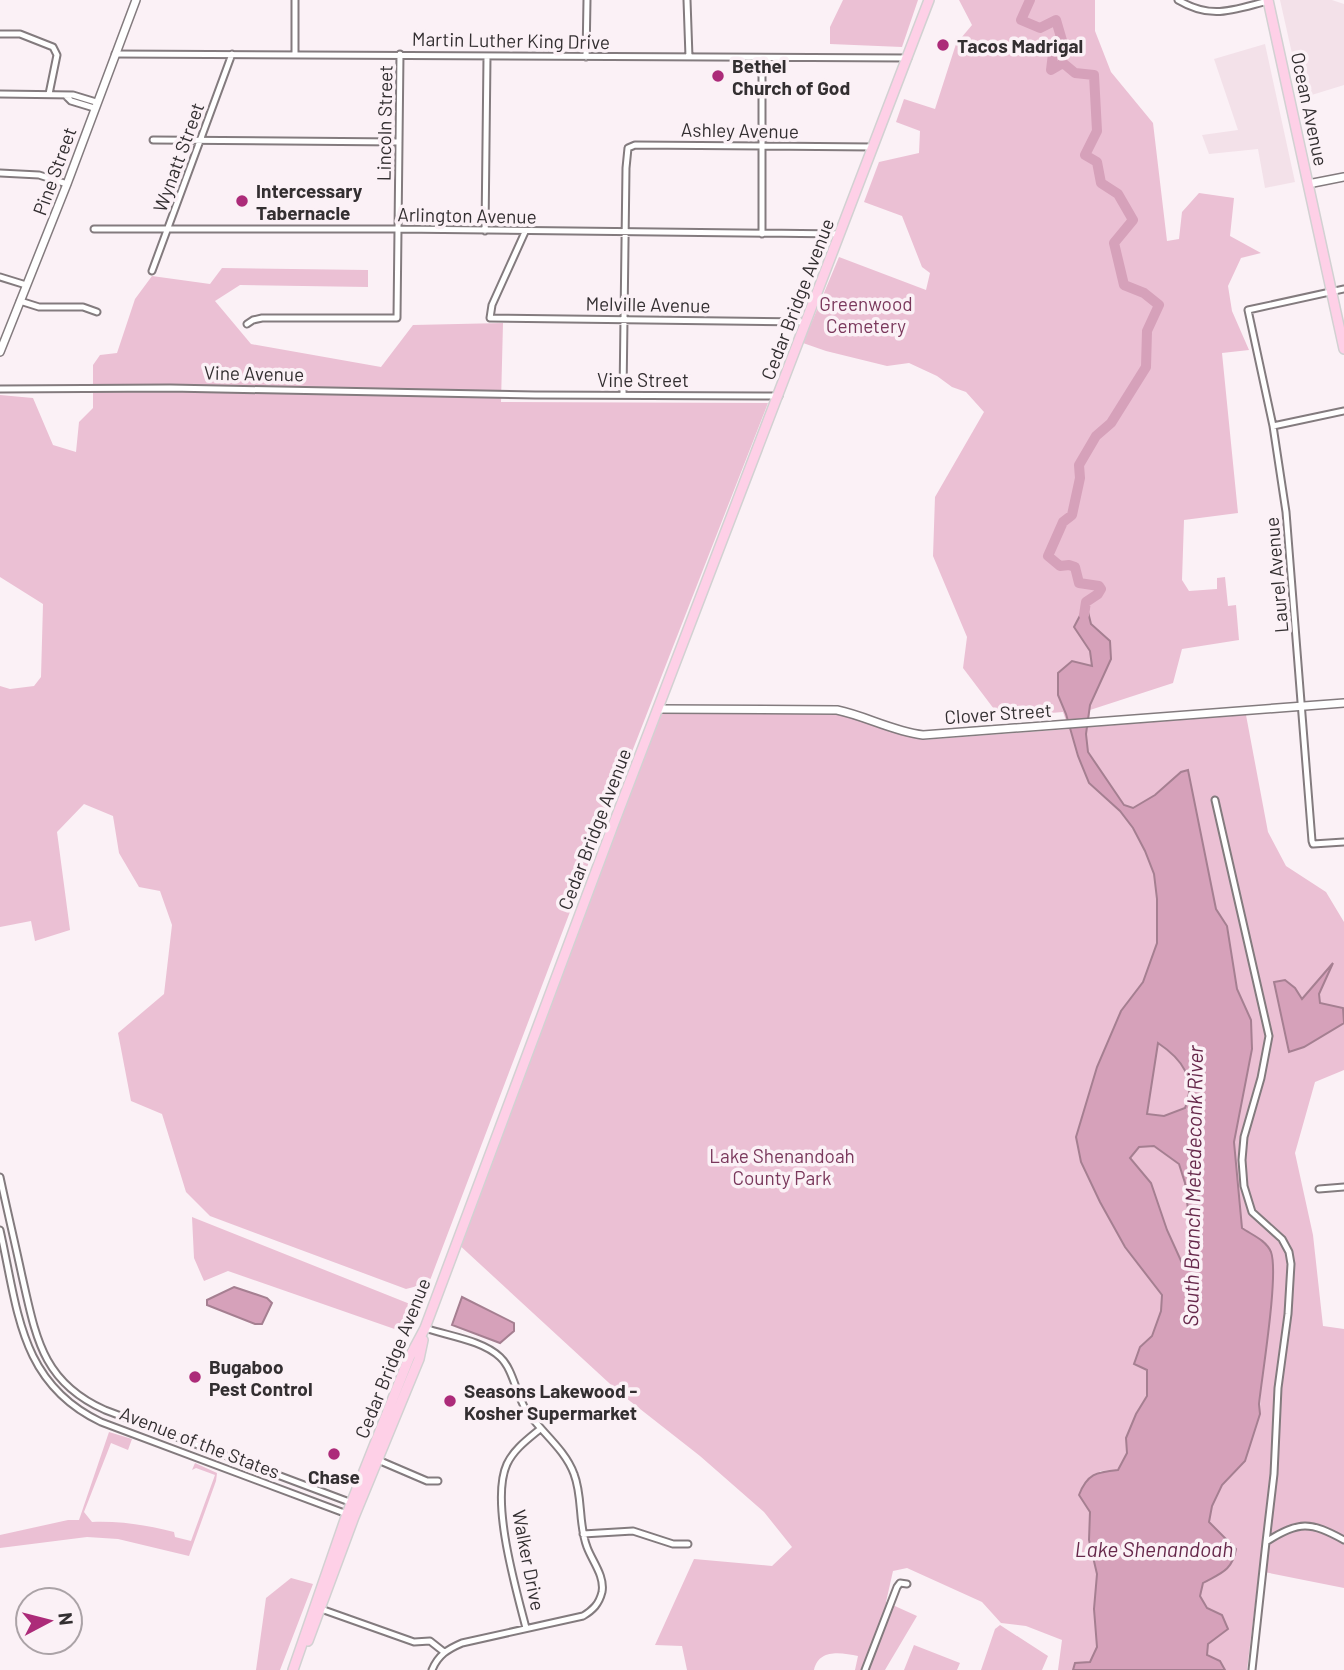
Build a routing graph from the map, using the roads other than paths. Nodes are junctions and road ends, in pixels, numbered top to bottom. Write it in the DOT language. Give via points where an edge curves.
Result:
graph roads {
  1 [pos="136,0"];
  2 [pos="295,0"];
  3 [pos="587,0"];
  4 [pos="687,0"];
  5 [pos="929,0"];
  6 [pos="1178,0"];
  7 [pos="1268,0"];
  8 [pos="0,34"];
  9 [pos="115,54"];
  10 [pos="232,54"];
  11 [pos="295,54"];
  12 [pos="400,54"];
  13 [pos="487,57"];
  14 [pos="586,57"];
  15 [pos="689,57"];
  16 [pos="762,58"];
  17 [pos="908,58"];
  18 [pos="0,94"];
  19 [pos="49,94"];
  20 [pos="95,105"];
  21 [pos="153,141"];
  22 [pos="200,141"];
  23 [pos="399,142"];
  24 [pos="762,147"];
  25 [pos="873,147"];
  26 [pos="0,173"];
  27 [pos="1344,177"];
  28 [pos="67,184"];
  29 [pos="1308,184"];
  30 [pos="94,229"];
  31 [pos="398,229"];
  32 [pos="167,230"];
  33 [pos="485,231"];
  34 [pos="526,232"];
  35 [pos="625,233"];
  36 [pos="762,234"];
  37 [pos="840,234"];
  38 [pos="152,271"];
  39 [pos="0,277"];
  40 [pos="26,285"];
  41 [pos="1344,289"];
  42 [pos="1331,292"];
  43 [pos="20,301"];
  44 [pos="97,312"];
  45 [pos="624,320"];
  46 [pos="806,322"];
  47 [pos="247,324"];
  48 [pos="1344,349"];
  49 [pos="0,352"];
  50 [pos="0,389"];
  51 [pos="508,394"];
  52 [pos="623,395"];
  53 [pos="779,396"];
  54 [pos="1344,411"];
  55 [pos="1273,426"];
  56 [pos="1344,703"];
  57 [pos="1303,706"];
  58 [pos="658,709"];
  59 [pos="1215,800"];
  60 [pos="1344,842"];
  61 [pos="0,1177"];
  62 [pos="1344,1187"];
  63 [pos="1319,1189"];
  64 [pos="2,1198"];
  65 [pos="4,1210"];
  66 [pos="0,1230"];
  67 [pos="425,1328"];
  68 [pos="56,1373"];
  69 [pos="46,1379"];
  70 [pos="540,1429"];
  71 [pos="378,1460"];
  72 [pos="438,1481"];
  73 [pos="355,1504"];
  74 [pos="351,1516"];
  75 [pos="583,1534"];
  76 [pos="1344,1539"];
  77 [pos="1266,1542"];
  78 [pos="688,1545"];
  79 [pos="908,1584"];
  80 [pos="321,1609"];
  81 [pos="526,1628"];
  82 [pos="444,1652"];
  83 [pos="293,1670"];
  84 [pos="432,1670"];
  85 [pos="865,1670"];
  86 [pos="1252,1670"];
  1 -- 9 [label="street, Pine Street"];
  2 -- 11 [label="street"];
  3 -- 14 [label="street"];
  4 -- 15 [label="street"];
  5 -- 17 [label="main road, Cedar Bridge Avenue"];
  6 -- 7 [label="street" via="1220,13"];
  7 -- 29 [label="main road, Ocean Avenue"];
  8 -- 19 [label="street" via="20,34 53,47 57,55"];
  9 -- 10 [label="street, Martin Luther King Drive"];
  9 -- 20 [label="street, Pine Street"];
  10 -- 11 [label="street, Martin Luther King Drive"];
  10 -- 22 [label="street, Wynatt Street"];
  11 -- 12 [label="street, Martin Luther King Drive"];
  12 -- 13 [label="street, Martin Luther King Drive"];
  12 -- 23 [label="street, Lincoln Street"];
  13 -- 14 [label="street, Martin Luther King Drive"];
  13 -- 33 [label="street"];
  14 -- 15 [label="street, Martin Luther King Drive"];
  15 -- 16 [label="street, Martin Luther King Drive"];
  16 -- 17 [label="street, Martin Luther King Drive"];
  16 -- 24 [label="street"];
  17 -- 25 [label="main road, Cedar Bridge Avenue"];
  18 -- 19 [label="street"];
  19 -- 20 [label="street" via="73,95"];
  20 -- 28 [label="street, Pine Street"];
  21 -- 22 [label="street"];
  22 -- 23 [label="street"];
  22 -- 32 [label="street, Wynatt Street"];
  23 -- 31 [label="street, Lincoln Street"];
  24 -- 25 [label="street, Ashley Avenue"];
  24 -- 35 [label="street, Ashley Avenue" via="628,148"];
  24 -- 36 [label="street"];
  25 -- 37 [label="main road, Cedar Bridge Avenue"];
  26 -- 28 [label="street" via="39,174"];
  27 -- 29 [label="street"];
  28 -- 40 [label="street, Pine Street"];
  29 -- 42 [label="main road, Ocean Avenue"];
  30 -- 32 [label="street, Arlington Avenue"];
  31 -- 32 [label="street, Arlington Avenue"];
  31 -- 33 [label="street, Arlington Avenue"];
  31 -- 47 [label="street, Lincoln Street" via="397,318 262,318"];
  32 -- 38 [label="street, Wynatt Street"];
  33 -- 34 [label="street, Arlington Avenue"];
  34 -- 35 [label="street, Arlington Avenue"];
  34 -- 45 [label="street, Melville Avenue" via="490,318"];
  35 -- 36 [label="street, Arlington Avenue"];
  35 -- 45 [label="street"];
  36 -- 37 [label="street, Arlington Avenue"];
  37 -- 46 [label="main road, Cedar Bridge Avenue"];
  39 -- 40 [label="street"];
  40 -- 43 [label="street, Pine Street"];
  41 -- 42 [label="street"];
  42 -- 48 [label="main road, Ocean Avenue"];
  42 -- 55 [label="street, Laurel Avenue" via="1248,310"];
  43 -- 44 [label="street"];
  43 -- 49 [label="street, Pine Street"];
  45 -- 46 [label="street, Melville Avenue"];
  45 -- 52 [label="street"];
  46 -- 53 [label="main road, Cedar Bridge Avenue"];
  50 -- 51 [label="street, Vine Avenue"];
  51 -- 52 [label="street, Vine Street"];
  52 -- 53 [label="street, Vine Street"];
  53 -- 58 [label="main road, Cedar Bridge Avenue"];
  54 -- 55 [label="street"];
  55 -- 57 [label="street, Laurel Avenue" via="1286,512"];
  56 -- 57 [label="street, Clover Street"];
  57 -- 58 [label="street, Clover Street" via="923,735 837,710"];
  57 -- 60 [label="street, Laurel Avenue" via="1312,841"];
  58 -- 67 [label="main road, Cedar Bridge Avenue"];
  59 -- 77 [label="street" via="1269,1036 1244,1137 1244,1186 1252,1212 1282,1239 1291,1265"];
  61 -- 64 [label="street, Avenue of the States"];
  62 -- 63 [label="street"];
  64 -- 65 [label="street, Avenue of the States"];
  65 -- 68 [label="street, Avenue of the States" via="37,1342"];
  66 -- 69 [label="street, Avenue of the States" via="23,1333"];
  67 -- 70 [label="street" via="476,1344 501,1358"];
  67 -- 71 [label="main road" via="419,1359"];
  67 -- 73 [label="main road, Cedar Bridge Avenue" via="409,1358"];
  68 -- 69 [label="street"];
  68 -- 73 [label="street, Avenue of the States" via="90,1404"];
  69 -- 74 [label="street, Avenue of the States" via="66,1401 101,1422"];
  70 -- 75 [label="street" via="574,1473"];
  70 -- 81 [label="street, Walker Drive" via="508,1462 502,1488 507,1545"];
  71 -- 72 [label="street"];
  71 -- 73 [label="main road"];
  73 -- 74 [label="main road"];
  74 -- 80 [label="main road"];
  74 -- 83 [label="main road"];
  75 -- 78 [label="street" via="633,1531"];
  75 -- 81 [label="street" via="602,1581 599,1602 583,1616"];
  76 -- 77 [label="street" via="1312,1525 1294,1527"];
  77 -- 86 [label="street"];
  79 -- 85 [label="street" via="897,1587"];
  80 -- 82 [label="street" via="414,1642 430,1641"];
  80 -- 83 [label="main road"];
  81 -- 82 [label="street" via="462,1643"];
  82 -- 84 [label="street"];
}
